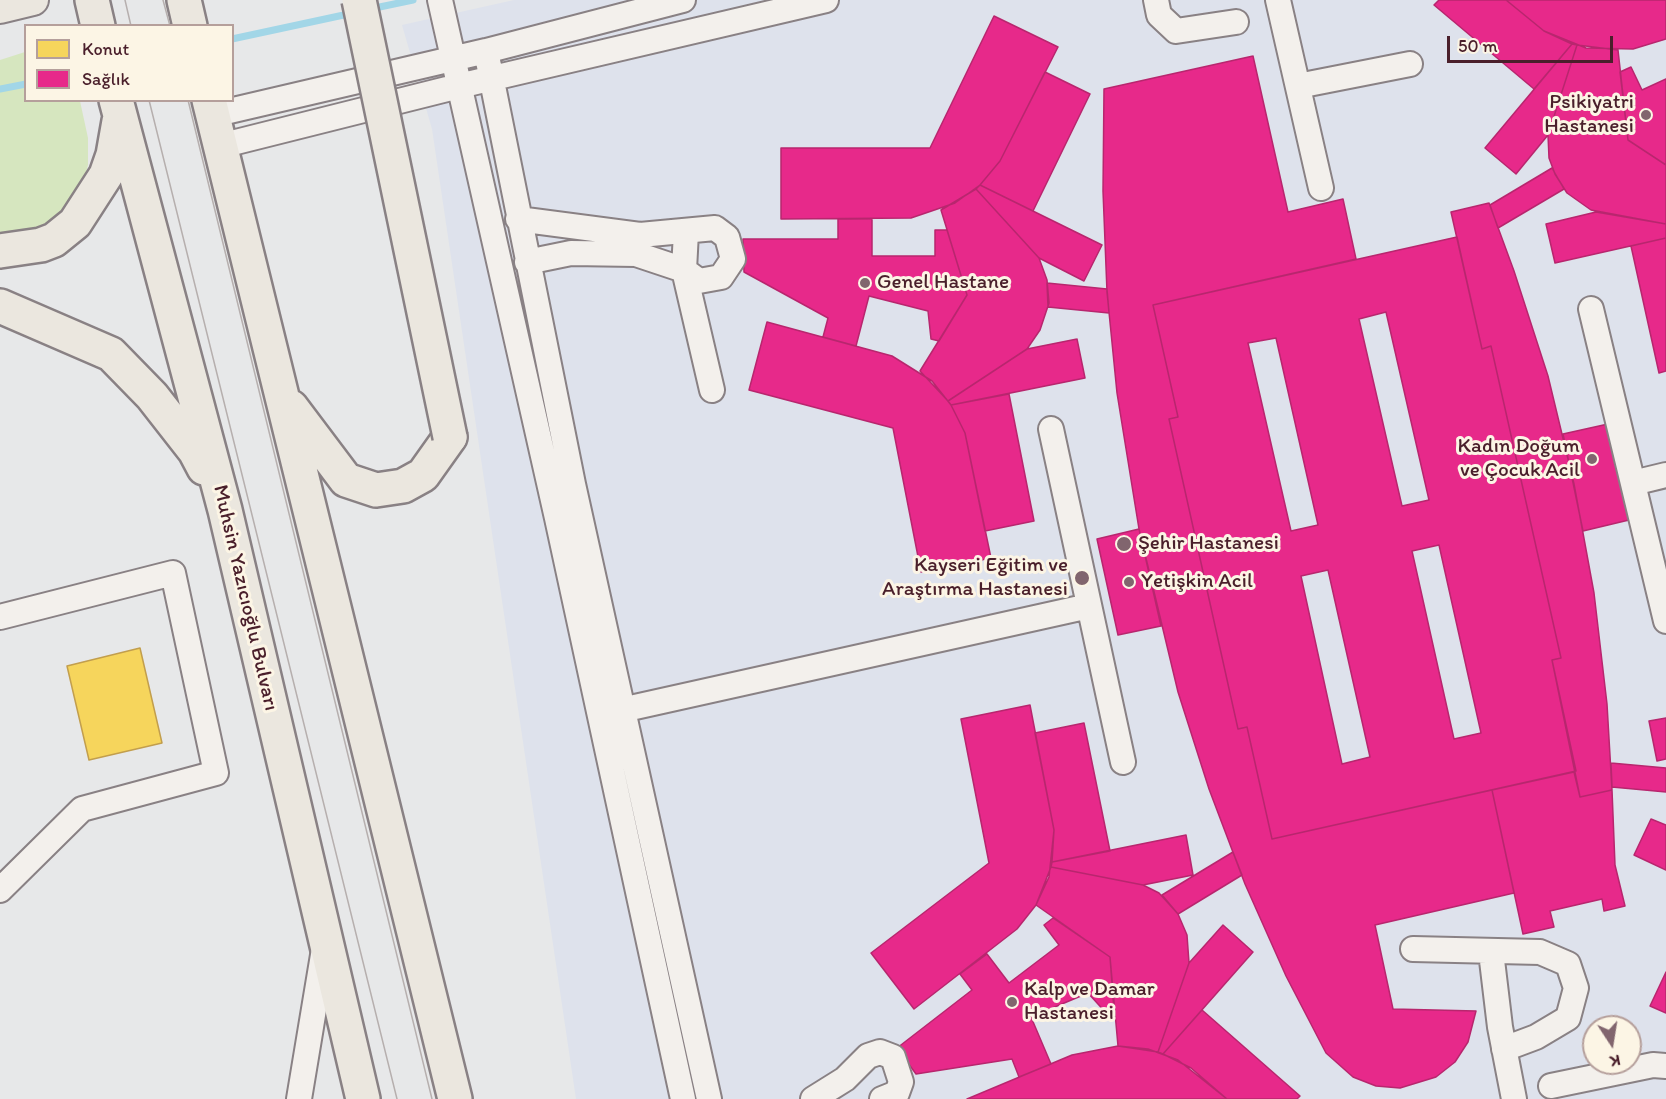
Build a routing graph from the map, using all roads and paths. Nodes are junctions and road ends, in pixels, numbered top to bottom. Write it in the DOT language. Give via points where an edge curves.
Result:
graph roads {
  1 [pos="33,0"];
  2 [pos="92,0"];
  3 [pos="184,0"];
  4 [pos="359,0"];
  5 [pos="683,0"];
  6 [pos="826,0"];
  7 [pos="1156,0"];
  8 [pos="1278,0"];
  9 [pos="441,4"];
  10 [pos="0,8"];
  11 [pos="1236,22"];
  12 [pos="98,24"];
  13 [pos="190,24"];
  14 [pos="486,51"];
  15 [pos="453,58"];
  16 [pos="1410,64"];
  17 [pos="491,79"];
  18 [pos="459,86"];
  19 [pos="1298,86"];
  20 [pos="118,107"];
  21 [pos="214,121"];
  22 [pos="1321,188"];
  23 [pos="518,219"];
  24 [pos="686,232"];
  25 [pos="0,250"];
  26 [pos="527,262"];
  27 [pos="684,270"];
  28 [pos="0,306"];
  29 [pos="1591,309"];
  30 [pos="712,390"];
  31 [pos="282,394"];
  32 [pos="1051,429"];
  33 [pos="1666,475"];
  34 [pos="1633,483"];
  35 [pos="225,510"];
  36 [pos="1089,606"];
  37 [pos="0,616"];
  38 [pos="1666,621"];
  39 [pos="611,712"];
  40 [pos="1123,762"];
  41 [pos="0,890"];
  42 [pos="325,938"];
  43 [pos="1413,949"];
  44 [pos="1491,952"];
  45 [pos="1504,1049"];
  46 [pos="1666,1066"];
  47 [pos="1551,1086"];
  48 [pos="299,1099"];
  49 [pos="363,1099"];
  50 [pos="455,1099"];
  51 [pos="683,1099"];
  52 [pos="709,1099"];
  53 [pos="813,1099"];
  54 [pos="882,1099"];
  55 [pos="1514,1099"];
  1 -- 10 [label="main road"];
  2 -- 12 [label="highway"];
  3 -- 13 [label="highway"];
  4 -- 31 [label="highway, bridge" via="450,437 423,475 403,486 376,490 346,480"];
  5 -- 14 [label="street"];
  6 -- 17 [label="street"];
  7 -- 11 [label="street" via="1159,15 1176,30"];
  8 -- 19 [label="street"];
  9 -- 15 [label="street"];
  14 -- 15 [label="street"];
  14 -- 17 [label="street"];
  15 -- 18 [label="street"];
  15 -- 21 [label="street"];
  16 -- 19 [label="street"];
  17 -- 18 [label="street"];
  17 -- 23 [label="street"];
  18 -- 21 [label="street"];
  18 -- 39 [label="street"];
  19 -- 22 [label="street"];
  20 -- 25 [label="highway" via="117,134 106,175 75,223 41,245"];
  20 -- 35 [label="highway, Muhsin Yazıcıoğlu Bulvarı"];
  21 -- 31 [label="highway"];
  23 -- 24 [label="street" via="640,235"];
  23 -- 26 [label="street"];
  24 -- 27 [label="street"];
  24 -- 27 [label="street" via="715,228 727,237 733,259 722,277 699,281"];
  26 -- 27 [label="street" via="571,253 636,254"];
  26 -- 39 [label="street"];
  27 -- 30 [label="street"];
  28 -- 35 [label="highway" via="111,354 152,396 195,451"];
  29 -- 34 [label="street"];
  31 -- 50 [label="highway"];
  32 -- 36 [label="street"];
  33 -- 34 [label="street"];
  34 -- 38 [label="street"];
  35 -- 42 [label="highway, Muhsin Yazıcıoğlu Bulvarı"];
  36 -- 39 [label="street"];
  36 -- 40 [label="street"];
  37 -- 41 [label="street" via="173,573 216,773 82,809"];
  39 -- 51 [label="street"];
  39 -- 52 [label="street"];
  42 -- 48 [label="street"];
  42 -- 49 [label="highway, Muhsin Yazıcıoğlu Bulvarı"];
  43 -- 44 [label="street"];
  44 -- 45 [label="street"];
  44 -- 45 [label="street" via="1540,952 1568,964 1576,988 1568,1018"];
  45 -- 55 [label="street"];
  46 -- 47 [label="street" via="1653,1065"];
  53 -- 54 [label="street" via="845,1079 868,1056 880,1052 893,1057 901,1082 897,1093"];
}
